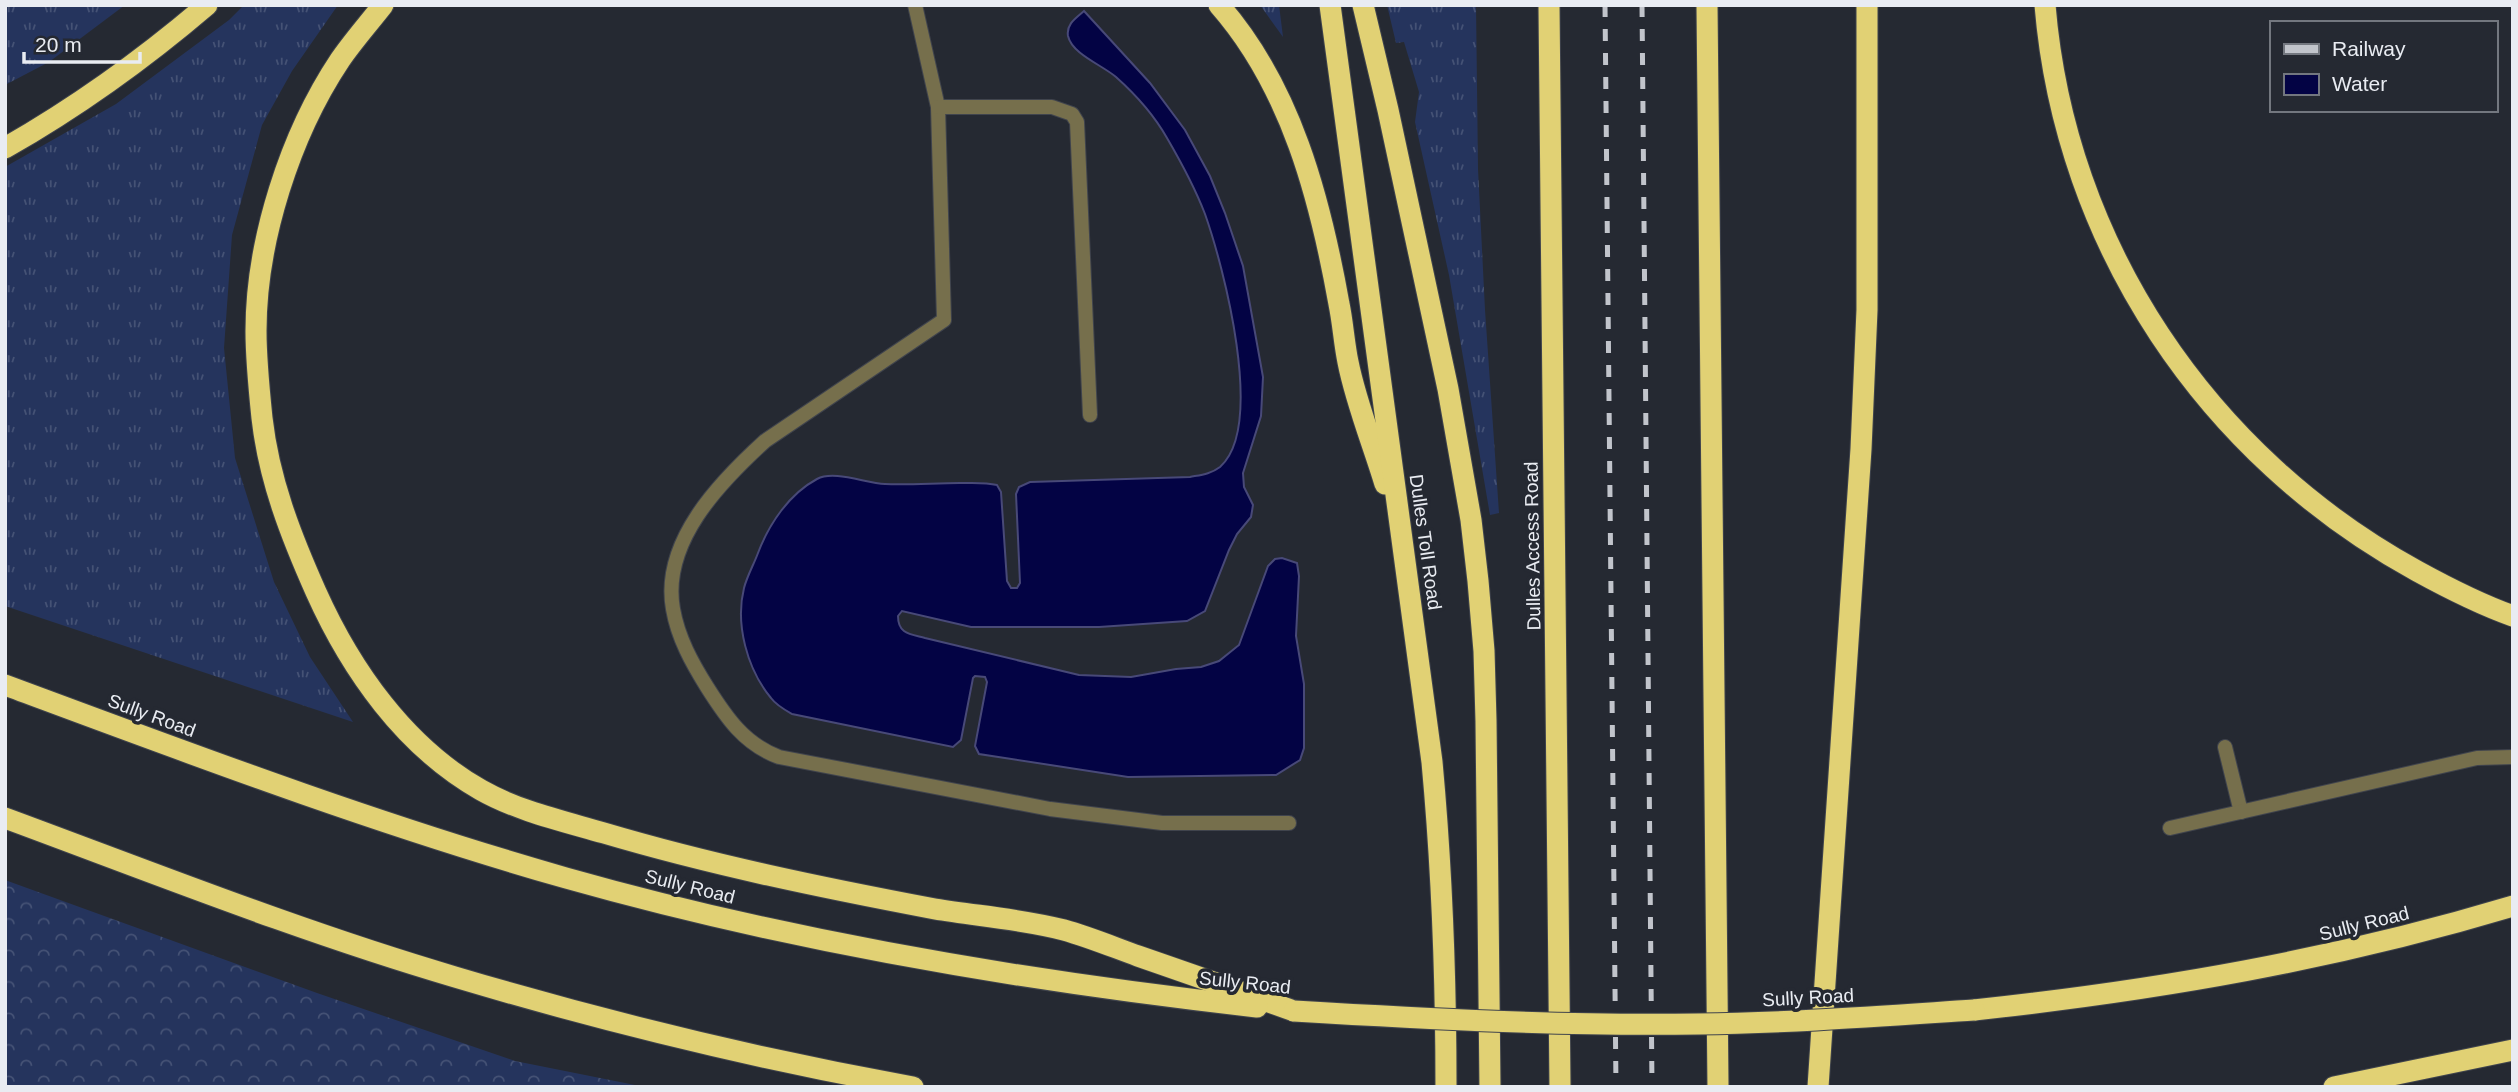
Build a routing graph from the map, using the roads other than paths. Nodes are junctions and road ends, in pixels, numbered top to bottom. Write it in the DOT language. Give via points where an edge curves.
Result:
graph roads {
  1 [pos="207,5"];
  2 [pos="383,5"];
  3 [pos="915,5"];
  4 [pos="1219,5"];
  5 [pos="1330,5"];
  6 [pos="1363,5"];
  7 [pos="1549,5"];
  8 [pos="1707,5"];
  9 [pos="1867,5"];
  10 [pos="2045,5"];
  11 [pos="938,107"];
  12 [pos="5,148"];
  13 [pos="1090,415"];
  14 [pos="1403,543"];
  15 [pos="2513,616"];
  16 [pos="5,685"];
  17 [pos="2225,747"];
  18 [pos="2513,757"];
  19 [pos="2241,811"];
  20 [pos="5,818"];
  21 [pos="1289,823"];
  22 [pos="2169,828"];
  23 [pos="2513,906"];
  24 [pos="1294,1011"];
  25 [pos="2513,1050"];
  26 [pos="913,1087"];
  27 [pos="1446,1087"];
  28 [pos="1490,1087"];
  29 [pos="1560,1087"];
  30 [pos="1718,1087"];
  31 [pos="1818,1087"];
  32 [pos="2334,1087"];
  1 -- 12 [label="highway" via="113,79"];
  2 -- 24 [label="highway" via="340,61 300,136 282,182 261,276 256,340 264,430 273,481 287,521 338,635 406,732 447,767 514,806 776,877 1063,930"];
  3 -- 11 [label="lane"];
  4 -- 14 [label="highway" via="1262,65 1303,155 1329,251 1348,363"];
  5 -- 14 [label="highway, Dulles Toll Road"];
  6 -- 28 [label="highway" via="1441,352 1477,569 1485,665"];
  7 -- 29 [label="highway, Dulles Access Road"];
  8 -- 30 [label="highway"];
  9 -- 31 [label="highway" via="1862,435"];
  10 -- 15 [label="highway" via="2056,88 2083,185 2133,290 2191,380 2258,456 2334,519 2374,548 2464,596"];
  11 -- 13 [label="lane" via="1052,107 1072,114 1077,122"];
  11 -- 21 [label="lane" via="944,320 765,441 716,492 687,533 675,565 671,598 677,628 693,664 736,729 779,757 1050,809 1162,823"];
  14 -- 27 [label="highway, Dulles Toll Road" via="1440,856"];
  16 -- 24 [label="highway, Sully Road" via="361,814 672,906 975,970"];
  17 -- 19 [label="lane"];
  18 -- 19 [label="lane" via="2477,758"];
  19 -- 22 [label="lane"];
  20 -- 26 [label="highway" via="454,977 659,1034"];
  23 -- 24 [label="highway, Sully Road, bridge" via="2301,961 2114,994 1974,1010 1630,1025"];
  25 -- 32 [label="highway"];
}
